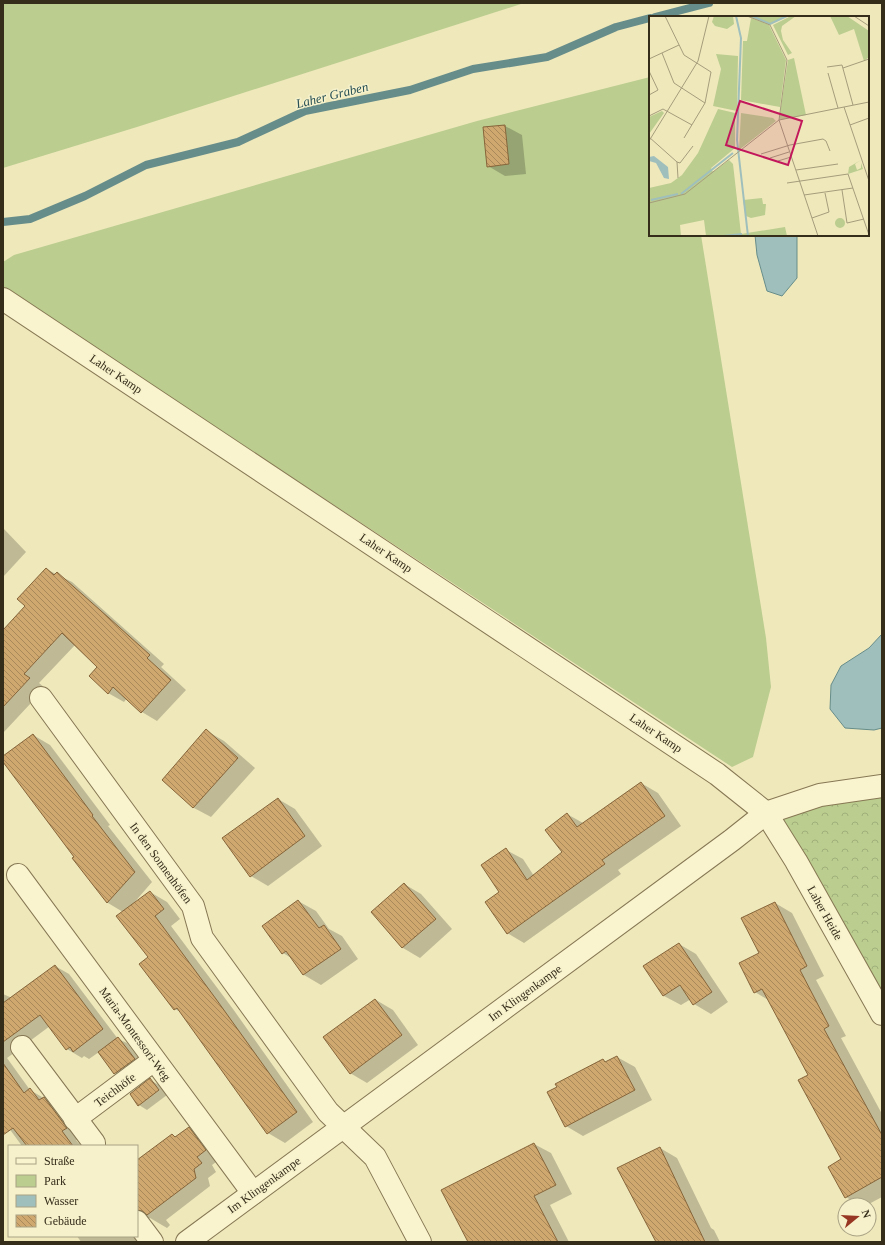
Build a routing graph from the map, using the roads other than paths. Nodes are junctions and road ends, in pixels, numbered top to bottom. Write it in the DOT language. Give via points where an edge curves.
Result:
graph roads {
  1 [pos="3,299"];
  2 [pos="41,698"];
  3 [pos="882,786"];
  4 [pos="766,813"];
  5 [pos="18,875"];
  6 [pos="882,1014"];
  7 [pos="22,1047"];
  8 [pos="154,1060"];
  9 [pos="75,1119"];
  10 [pos="344,1127"];
  11 [pos="94,1145"];
  12 [pos="253,1193"];
  13 [pos="138,1223"];
  14 [pos="152,1242"];
  15 [pos="187,1242"];
  16 [pos="420,1242"];
  1 -- 4 [label="street, Laher Kamp" via="717,774"];
  2 -- 10 [label="street, In den Sonnenhöfen" via="193,906 202,938 328,1112"];
  3 -- 4 [label="street, Im Klingenkampe" via="820,795"];
  4 -- 6 [label="street, Laher Heide"];
  4 -- 10 [label="street, Im Klingenkampe"];
  5 -- 8 [label="street, Maria-Montessori-Weg"];
  7 -- 9 [label="street"];
  8 -- 9 [label="street, Teichhöfe"];
  8 -- 12 [label="street, Maria-Montessori-Weg"];
  9 -- 11 [label="street"];
  10 -- 12 [label="street, Im Klingenkampe"];
  10 -- 16 [label="street, In den Sonnenhöfen" via="375,1157"];
  12 -- 15 [label="street, Im Klingenkampe"];
  13 -- 14 [label="street"];
}
